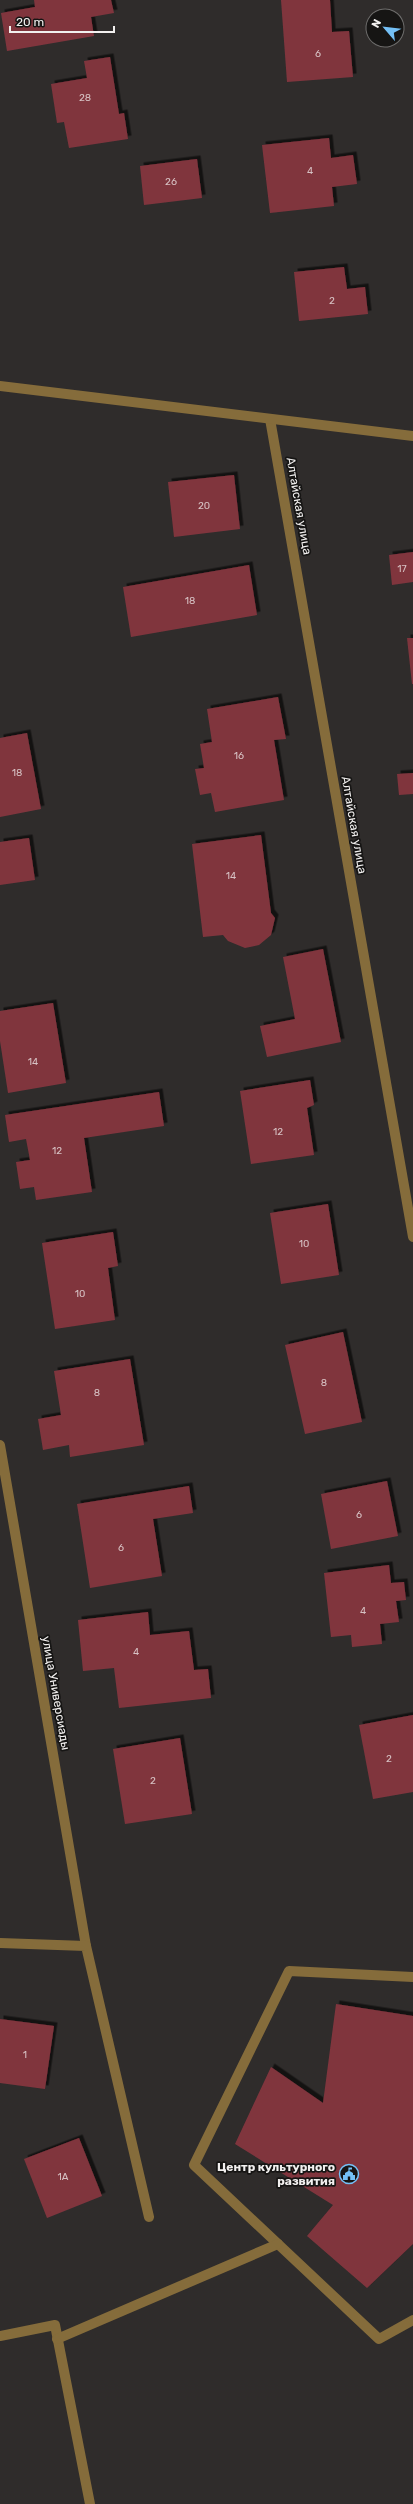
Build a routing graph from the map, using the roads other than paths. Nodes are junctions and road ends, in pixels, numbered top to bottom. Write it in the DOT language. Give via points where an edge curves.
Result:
graph roads {
  1 [pos="0,386"];
  2 [pos="270,419"];
  3 [pos="413,436"];
  4 [pos="413,1237"];
  5 [pos="0,1445"];
  6 [pos="0,1943"];
  7 [pos="86,1946"];
  8 [pos="413,1977"];
  9 [pos="149,2217"];
  10 [pos="278,2244"];
  11 [pos="413,2320"];
  12 [pos="0,2336"];
  13 [pos="57,2339"];
  14 [pos="90,2504"];
  1 -- 2 [label="street"];
  2 -- 3 [label="street"];
  2 -- 4 [label="street, Алтайская улица"];
  5 -- 7 [label="street, улица Универсиады"];
  6 -- 7 [label="street"];
  7 -- 9 [label="street, улица Универсиады"];
  8 -- 10 [label="street" via="288,1971 194,2165"];
  10 -- 11 [label="street" via="379,2339"];
  10 -- 13 [label="street"];
  12 -- 13 [label="street" via="54,2325"];
  13 -- 14 [label="street"];
}
